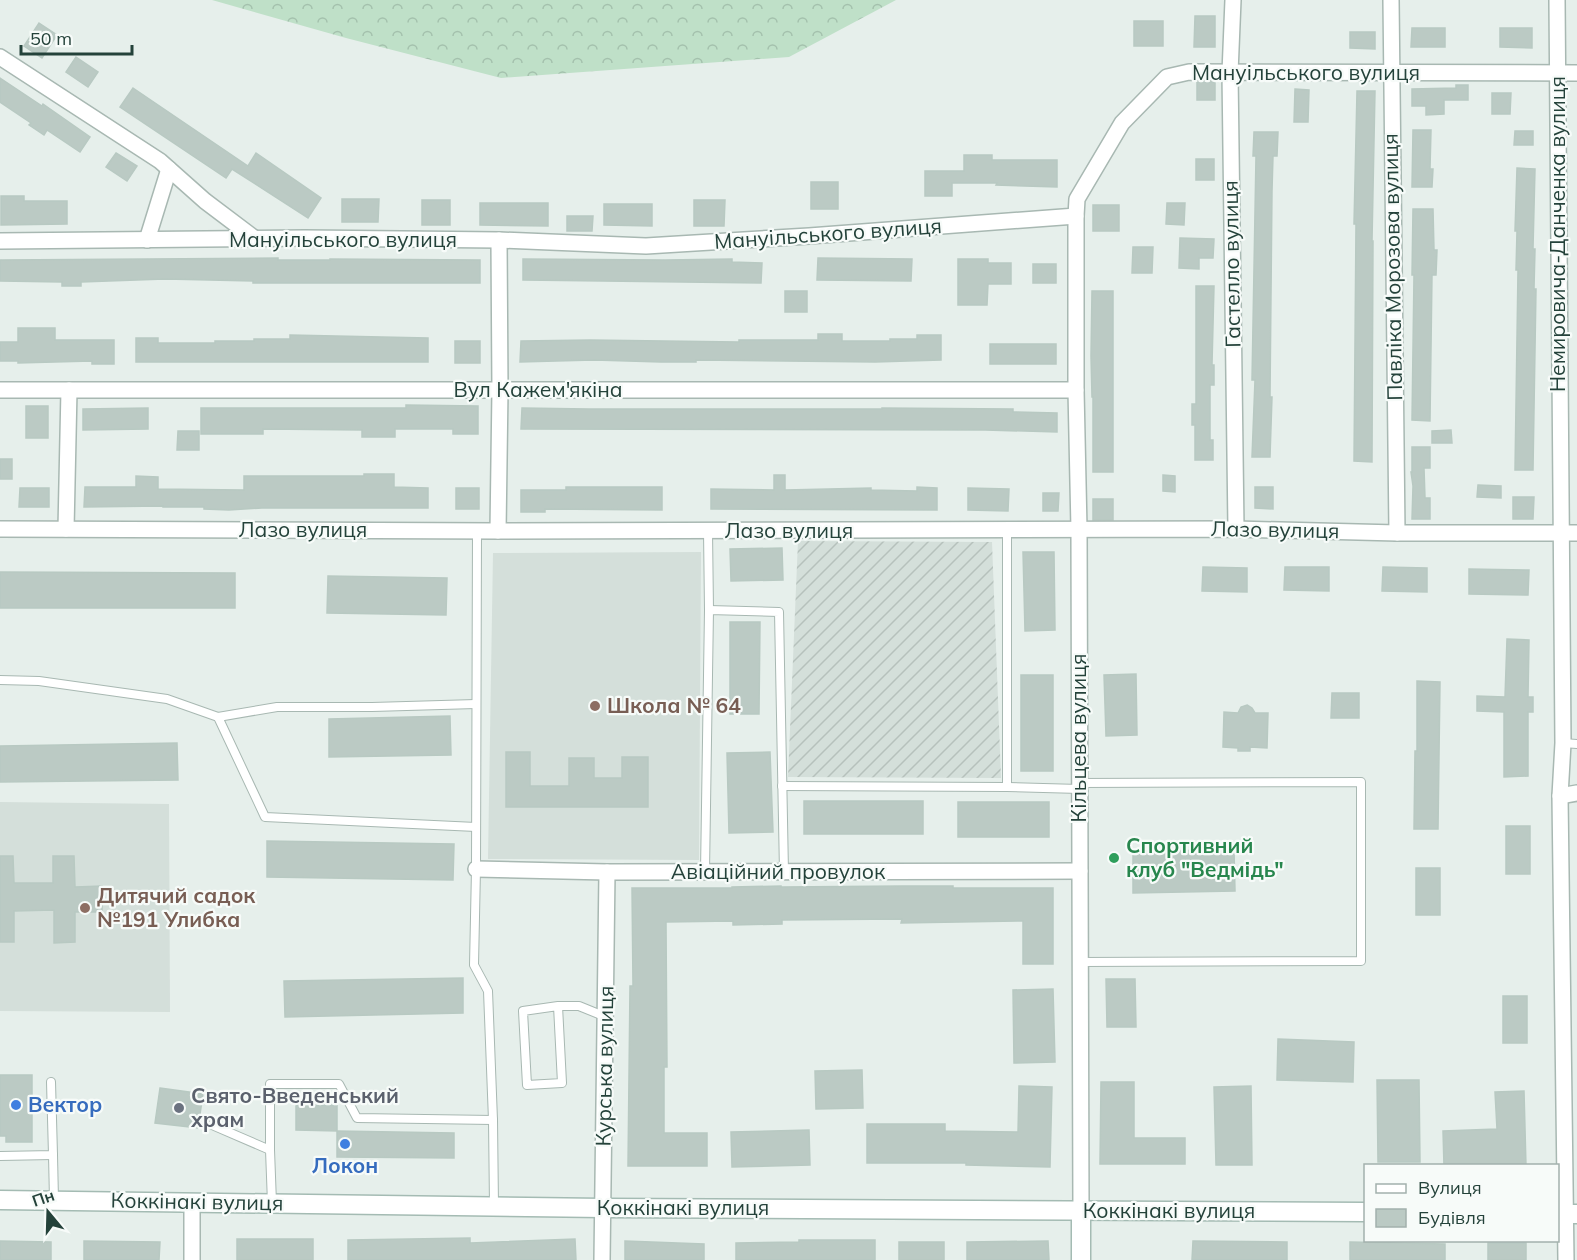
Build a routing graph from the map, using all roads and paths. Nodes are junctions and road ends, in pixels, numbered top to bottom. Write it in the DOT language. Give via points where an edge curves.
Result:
graph roads {
  1 [pos="1233,0"];
  2 [pos="1391,0"];
  3 [pos="1557,0"];
  4 [pos="0,57"];
  5 [pos="1230,73"];
  6 [pos="1391,73"];
  7 [pos="1557,73"];
  8 [pos="1577,73"];
  9 [pos="169,169"];
  10 [pos="1076,216"];
  11 [pos="254,238"];
  12 [pos="147,240"];
  13 [pos="499,240"];
  14 [pos="0,241"];
  15 [pos="0,390"];
  16 [pos="69,390"];
  17 [pos="500,390"];
  18 [pos="1076,390"];
  19 [pos="0,529"];
  20 [pos="66,529"];
  21 [pos="1079,529"];
  22 [pos="1236,529"];
  23 [pos="1007,530"];
  24 [pos="477,531"];
  25 [pos="498,531"];
  26 [pos="708,531"];
  27 [pos="1397,533"];
  28 [pos="1577,533"];
  29 [pos="1560,534"];
  30 [pos="709,610"];
  31 [pos="0,680"];
  32 [pos="476,704"];
  33 [pos="218,717"];
  34 [pos="1570,743"];
  35 [pos="782,786"];
  36 [pos="1079,786"];
  37 [pos="1007,787"];
  38 [pos="1577,793"];
  39 [pos="1560,796"];
  40 [pos="476,827"];
  41 [pos="476,869"];
  42 [pos="1080,871"];
  43 [pos="607,872"];
  44 [pos="705,872"];
  45 [pos="784,872"];
  46 [pos="1080,962"];
  47 [pos="558,1006"];
  48 [pos="606,1017"];
  49 [pos="51,1082"];
  50 [pos="494,1120"];
  51 [pos="212,1125"];
  52 [pos="270,1150"];
  53 [pos="53,1155"];
  54 [pos="0,1156"];
  55 [pos="0,1200"];
  56 [pos="54,1200"];
  57 [pos="192,1202"];
  58 [pos="272,1203"];
  59 [pos="494,1206"];
  60 [pos="603,1208"];
  61 [pos="1082,1211"];
  62 [pos="1364,1212"];
  63 [pos="1567,1214"];
  64 [pos="192,1260"];
  65 [pos="603,1260"];
  66 [pos="1081,1260"];
  67 [pos="1566,1260"];
  1 -- 5 [label="street, Гастелло вулиця"];
  2 -- 6 [label="street, Павліка Морозова вулиця"];
  3 -- 7 [label="street, Немировича-Данченка вулиця"];
  4 -- 9 [label="street"];
  5 -- 6 [label="street, Мануільського вулиця"];
  5 -- 10 [label="street, Мануільського вулиця" via="1189,72 1167,77 1122,123 1077,199"];
  5 -- 22 [label="street, Гастелло вулиця"];
  6 -- 7 [label="street, Мануільського вулиця"];
  6 -- 27 [label="street, Павліка Морозова вулиця"];
  7 -- 8 [label="street, Мануільського вулиця"];
  7 -- 29 [label="street, Немировича-Данченка вулиця"];
  9 -- 11 [label="street"];
  9 -- 12 [label="street"];
  10 -- 13 [label="street, Мануільського вулиця" via="646,246"];
  10 -- 18 [label="street, Кільцева вулиця"];
  11 -- 12 [label="street, Мануільського вулиця"];
  11 -- 13 [label="street, Мануільського вулиця"];
  12 -- 14 [label="street, Мануільського вулиця"];
  13 -- 17 [label="street"];
  15 -- 16 [label="street, Вул Кажем'якіна"];
  16 -- 17 [label="street, Вул Кажем'якіна"];
  16 -- 20 [label="street"];
  17 -- 18 [label="street, Вул Кажем'якіна"];
  17 -- 25 [label="street"];
  18 -- 21 [label="street, Кільцева вулиця"];
  19 -- 20 [label="street, Лазо вулиця"];
  20 -- 24 [label="street, Лазо вулиця"];
  21 -- 22 [label="street, Лазо вулиця"];
  21 -- 23 [label="street, Лазо вулиця"];
  21 -- 36 [label="street, Кільцева вулиця"];
  22 -- 27 [label="street, Лазо вулиця"];
  23 -- 26 [label="street, Лазо вулиця"];
  23 -- 37 [label="lane"];
  24 -- 25 [label="street, Лазо вулиця"];
  24 -- 32 [label="lane"];
  25 -- 26 [label="street, Лазо вулиця"];
  26 -- 30 [label="lane"];
  27 -- 29 [label="street, Лазо вулиця"];
  28 -- 29 [label="street, Лазо вулиця"];
  29 -- 34 [label="street, Немировича-Данченка вулиця"];
  30 -- 35 [label="lane" via="778,612"];
  30 -- 44 [label="lane"];
  31 -- 33 [label="lane" via="39,681 167,699"];
  32 -- 33 [label="lane" via="277,707"];
  32 -- 40 [label="lane"];
  33 -- 40 [label="lane" via="265,817"];
  34 -- 39 [label="street, Немировича-Данченка вулиця"];
  35 -- 37 [label="lane"];
  35 -- 45 [label="lane"];
  36 -- 37 [label="lane"];
  36 -- 42 [label="street, Кільцева вулиця"];
  36 -- 46 [label="lane" via="1360,782 1361,794 1361,961"];
  38 -- 39 [label="street"];
  39 -- 63 [label="street, Немировича-Данченка вулиця"];
  40 -- 41 [label="lane"];
  41 -- 43 [label="street, Авіаційний провулок"];
  41 -- 50 [label="lane" via="474,965 488,991"];
  42 -- 45 [label="street, Авіаційний провулок"];
  42 -- 46 [label="street, Кільцева вулиця"];
  43 -- 44 [label="street, Авіаційний провулок"];
  43 -- 48 [label="street, Курська вулиця"];
  44 -- 45 [label="street, Авіаційний провулок"];
  46 -- 61 [label="street, Кільцева вулиця"];
  47 -- 47 [label="lane" via="562,1083 527,1085 523,1011"];
  47 -- 48 [label="lane" via="579,1006"];
  48 -- 60 [label="street, Курська вулиця"];
  49 -- 53 [label="lane"];
  50 -- 52 [label="lane" via="357,1118 339,1084 270,1084"];
  50 -- 59 [label="lane"];
  51 -- 52 [label="lane"];
  52 -- 58 [label="lane"];
  53 -- 54 [label="lane"];
  53 -- 56 [label="lane"];
  55 -- 56 [label="street, Коккінакі вулиця"];
  56 -- 57 [label="street, Коккінакі вулиця"];
  57 -- 58 [label="street, Коккінакі вулиця"];
  57 -- 64 [label="street"];
  58 -- 59 [label="street, Коккінакі вулиця"];
  59 -- 60 [label="street, Коккінакі вулиця"];
  60 -- 61 [label="street, Коккінакі вулиця"];
  60 -- 65 [label="street, Курська вулиця"];
  61 -- 62 [label="street, Коккінакі вулиця"];
  61 -- 66 [label="street, Кільцева вулиця"];
  63 -- 67 [label="street, Немировича-Данченка вулиця"];
}
